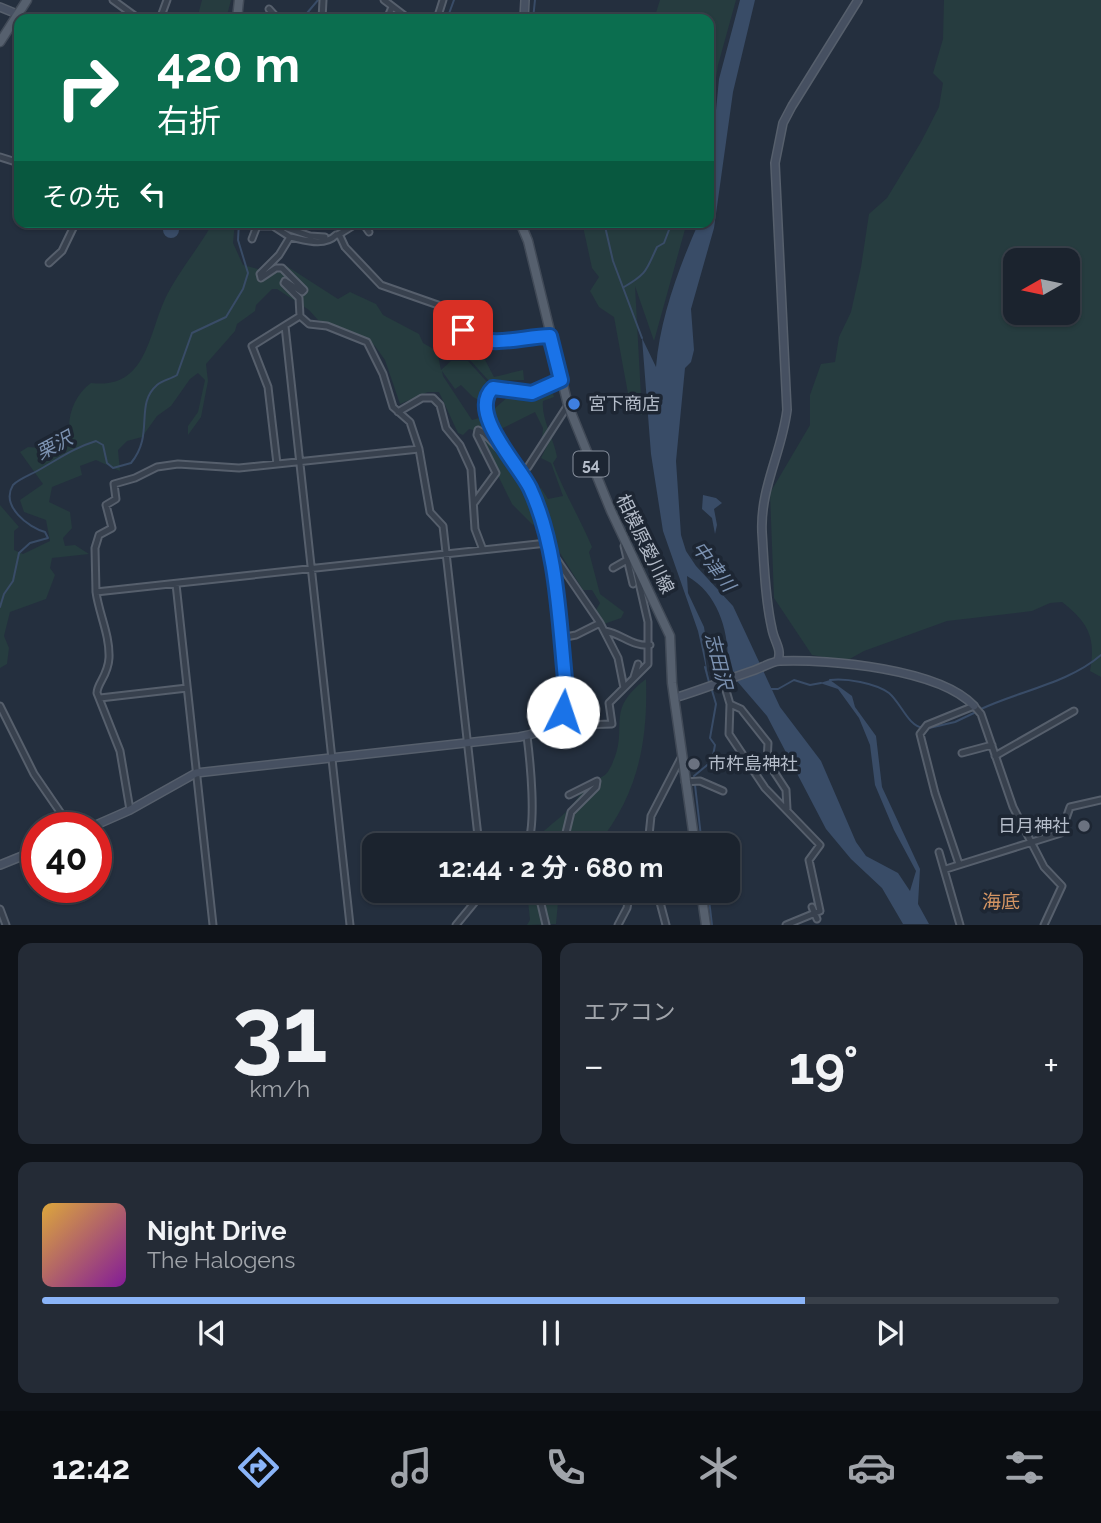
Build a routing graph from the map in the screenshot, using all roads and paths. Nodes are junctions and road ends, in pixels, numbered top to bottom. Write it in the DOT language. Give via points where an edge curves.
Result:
graph roads {
  1 [pos="113,0"];
  2 [pos="384,0"];
  3 [pos="858,0"];
  4 [pos="392,7"];
  5 [pos="269,9"];
  6 [pos="132,14"];
  7 [pos="274,14"];
  8 [pos="389,14"];
  9 [pos="402,14"];
  10 [pos="14,20"];
  11 [pos="0,41"];
  12 [pos="73,228"];
  13 [pos="256,228"];
  14 [pos="276,228"];
  15 [pos="281,228"];
  16 [pos="350,228"];
  17 [pos="366,228"];
  18 [pos="522,228"];
  19 [pos="369,232"];
  20 [pos="338,235"];
  21 [pos="290,237"];
  22 [pos="252,239"];
  23 [pos="49,263"];
  24 [pos="300,316"];
  25 [pos="285,326"];
  26 [pos="550,336"];
  27 [pos="561,380"];
  28 [pos="568,405"];
  29 [pos="398,412"];
  30 [pos="505,448"];
  31 [pos="419,449"];
  32 [pos="299,461"];
  33 [pos="277,464"];
  34 [pos="528,467"];
  35 [pos="474,503"];
  36 [pos="624,539"];
  37 [pos="548,546"];
  38 [pos="484,550"];
  39 [pos="447,554"];
  40 [pos="628,559"];
  41 [pos="638,566"];
  42 [pos="613,568"];
  43 [pos="311,569"];
  44 [pos="176,584"];
  45 [pos="634,584"];
  46 [pos="96,592"];
  47 [pos="600,624"];
  48 [pos="605,631"];
  49 [pos="560,638"];
  50 [pos="650,645"];
  51 [pos="776,662"];
  52 [pos="638,664"];
  53 [pos="633,679"];
  54 [pos="725,687"];
  55 [pos="187,688"];
  56 [pos="624,688"];
  57 [pos="678,697"];
  58 [pos="100,698"];
  59 [pos="730,704"];
  60 [pos="0,706"];
  61 [pos="974,706"];
  62 [pos="1074,711"];
  63 [pos="553,726"];
  64 [pos="527,736"];
  65 [pos="468,743"];
  66 [pos="992,745"];
  67 [pos="965,753"];
  68 [pos="682,755"];
  69 [pos="995,756"];
  70 [pos="332,757"];
  71 [pos="196,773"];
  72 [pos="685,782"];
  73 [pos="723,791"];
  74 [pos="569,795"];
  75 [pos="1101,800"];
  76 [pos="788,809"];
  77 [pos="130,810"];
  78 [pos="60,812"];
  79 [pos="112,818"];
  80 [pos="478,833"];
  81 [pos="531,833"];
  82 [pos="567,833"];
  83 [pos="649,833"];
  84 [pos="693,833"];
  85 [pos="1033,843"];
  86 [pos="939,852"];
  87 [pos="21,856"];
  88 [pos="959,864"];
  89 [pos="0,865"];
  90 [pos="946,869"];
  91 [pos="475,903"];
  92 [pos="541,903"];
  93 [pos="628,903"];
  94 [pos="660,903"];
  95 [pos="703,903"];
  96 [pos="812,907"];
  97 [pos="0,909"];
  98 [pos="816,916"];
  99 [pos="6,925"];
  100 [pos="213,925"];
  101 [pos="350,925"];
  102 [pos="456,925"];
  103 [pos="546,925"];
  104 [pos="618,925"];
  105 [pos="666,925"];
  106 [pos="706,925"];
  107 [pos="786,925"];
  108 [pos="960,925"];
  109 [pos="1044,925"];
  1 -- 6 [label="street"];
  2 -- 4 [label="street"];
  3 -- 51 [label="street" via="792,106 777,150 787,410 762,517 771,624 780,650"];
  4 -- 8 [label="street"];
  4 -- 9 [label="street"];
  5 -- 7 [label="street"];
  10 -- 11 [label="main road"];
  12 -- 23 [label="street" via="62,251"];
  13 -- 22 [label="street"];
  14 -- 21 [label="street"];
  15 -- 20 [label="street" via="319,238"];
  16 -- 20 [label="street"];
  17 -- 19 [label="street"];
  18 -- 26 [label="main road, 相模原愛川線 / 54"];
  20 -- 21 [label="street" via="315,242"];
  20 -- 26 [label="street" via="381,285 438,305 470,335 500,342"];
  21 -- 24 [label="street" via="260,276 279,267 289,275 304,290 284,282 299,298"];
  24 -- 25 [label="street"];
  24 -- 29 [label="street" via="309,324 367,342"];
  25 -- 32 [label="street"];
  25 -- 33 [label="street" via="252,346 268,387"];
  26 -- 27 [label="main road, 相模原愛川線 / 54"];
  27 -- 28 [label="main road, 相模原愛川線 / 54"];
  27 -- 30 [label="street" via="538,392 499,388 489,392 488,419"];
  28 -- 34 [label="street"];
  28 -- 36 [label="main road, 相模原愛川線 / 54"];
  29 -- 31 [label="street" via="410,422"];
  29 -- 35 [label="street" via="422,398 433,398 440,405 446,428 471,469"];
  30 -- 35 [label="street" via="500,450 478,430 496,477"];
  30 -- 37 [label="street" via="532,492"];
  31 -- 32 [label="street"];
  31 -- 39 [label="street" via="430,512 442,523"];
  32 -- 33 [label="street"];
  32 -- 43 [label="street"];
  33 -- 46 [label="street" via="229,469 178,464 114,484 116,499 106,505 111,528 99,535 95,548"];
  35 -- 38 [label="street" via="476,534"];
  36 -- 40 [label="street"];
  36 -- 41 [label="main road, 相模原愛川線 / 54"];
  37 -- 38 [label="street"];
  37 -- 47 [label="street"];
  37 -- 49 [label="street"];
  38 -- 39 [label="street"];
  39 -- 43 [label="street"];
  39 -- 65 [label="street"];
  40 -- 42 [label="street"];
  40 -- 45 [label="street"];
  41 -- 50 [label="street"];
  41 -- 57 [label="main road, 相模原愛川線 / 54" via="670,636"];
  43 -- 44 [label="street"];
  43 -- 70 [label="street"];
  44 -- 46 [label="street"];
  44 -- 55 [label="street"];
  46 -- 58 [label="street" via="109,649 108,673 97,687"];
  47 -- 48 [label="street"];
  47 -- 49 [label="street"];
  48 -- 50 [label="street" via="638,647"];
  48 -- 56 [label="street" via="618,658"];
  49 -- 63 [label="street" via="566,700"];
  50 -- 53 [label="street" via="648,664"];
  51 -- 57 [label="street"];
  51 -- 61 [label="street" via="848,662 947,686"];
  52 -- 53 [label="street"];
  53 -- 56 [label="street"];
  54 -- 59 [label="street"];
  55 -- 58 [label="street"];
  55 -- 71 [label="street"];
  56 -- 63 [label="street" via="609,703 610,725"];
  57 -- 68 [label="main road, 相模原愛川線 / 54"];
  58 -- 77 [label="street" via="120,751"];
  59 -- 76 [label="street" via="729,734 765,788"];
  59 -- 76 [label="street" via="741,709 768,743 767,761 786,790"];
  60 -- 78 [label="street" via="34,774"];
  61 -- 66 [label="street"];
  61 -- 88 [label="street" via="926,724 920,734"];
  62 -- 69 [label="street"];
  63 -- 64 [label="street"];
  64 -- 65 [label="street"];
  64 -- 81 [label="street"];
  65 -- 70 [label="street"];
  65 -- 80 [label="street"];
  66 -- 67 [label="street"];
  66 -- 69 [label="street"];
  68 -- 72 [label="main road, 相模原愛川線 / 54"];
  68 -- 83 [label="street" via="651,816"];
  69 -- 85 [label="street" via="1013,807"];
  70 -- 71 [label="street"];
  70 -- 101 [label="street"];
  71 -- 77 [label="street"];
  71 -- 100 [label="street"];
  72 -- 73 [label="street" via="700,781"];
  72 -- 84 [label="main road, 相模原愛川線 / 54"];
  74 -- 82 [label="street" via="597,780 596,787 572,812"];
  75 -- 85 [label="street" via="1072,805 1065,816 1064,832"];
  76 -- 98 [label="street" via="820,845 809,860 820,911"];
  77 -- 79 [label="street"];
  85 -- 88 [label="street"];
  85 -- 109 [label="street" via="1044,867 1062,886"];
  86 -- 90 [label="street"];
  87 -- 89 [label="street"];
  88 -- 90 [label="street"];
  90 -- 108 [label="street"];
  91 -- 102 [label="street"];
  92 -- 103 [label="street"];
  93 -- 104 [label="street"];
  94 -- 105 [label="street"];
  95 -- 106 [label="main road"];
  96 -- 98 [label="street"];
  97 -- 99 [label="street"];
  98 -- 107 [label="street"];
}
